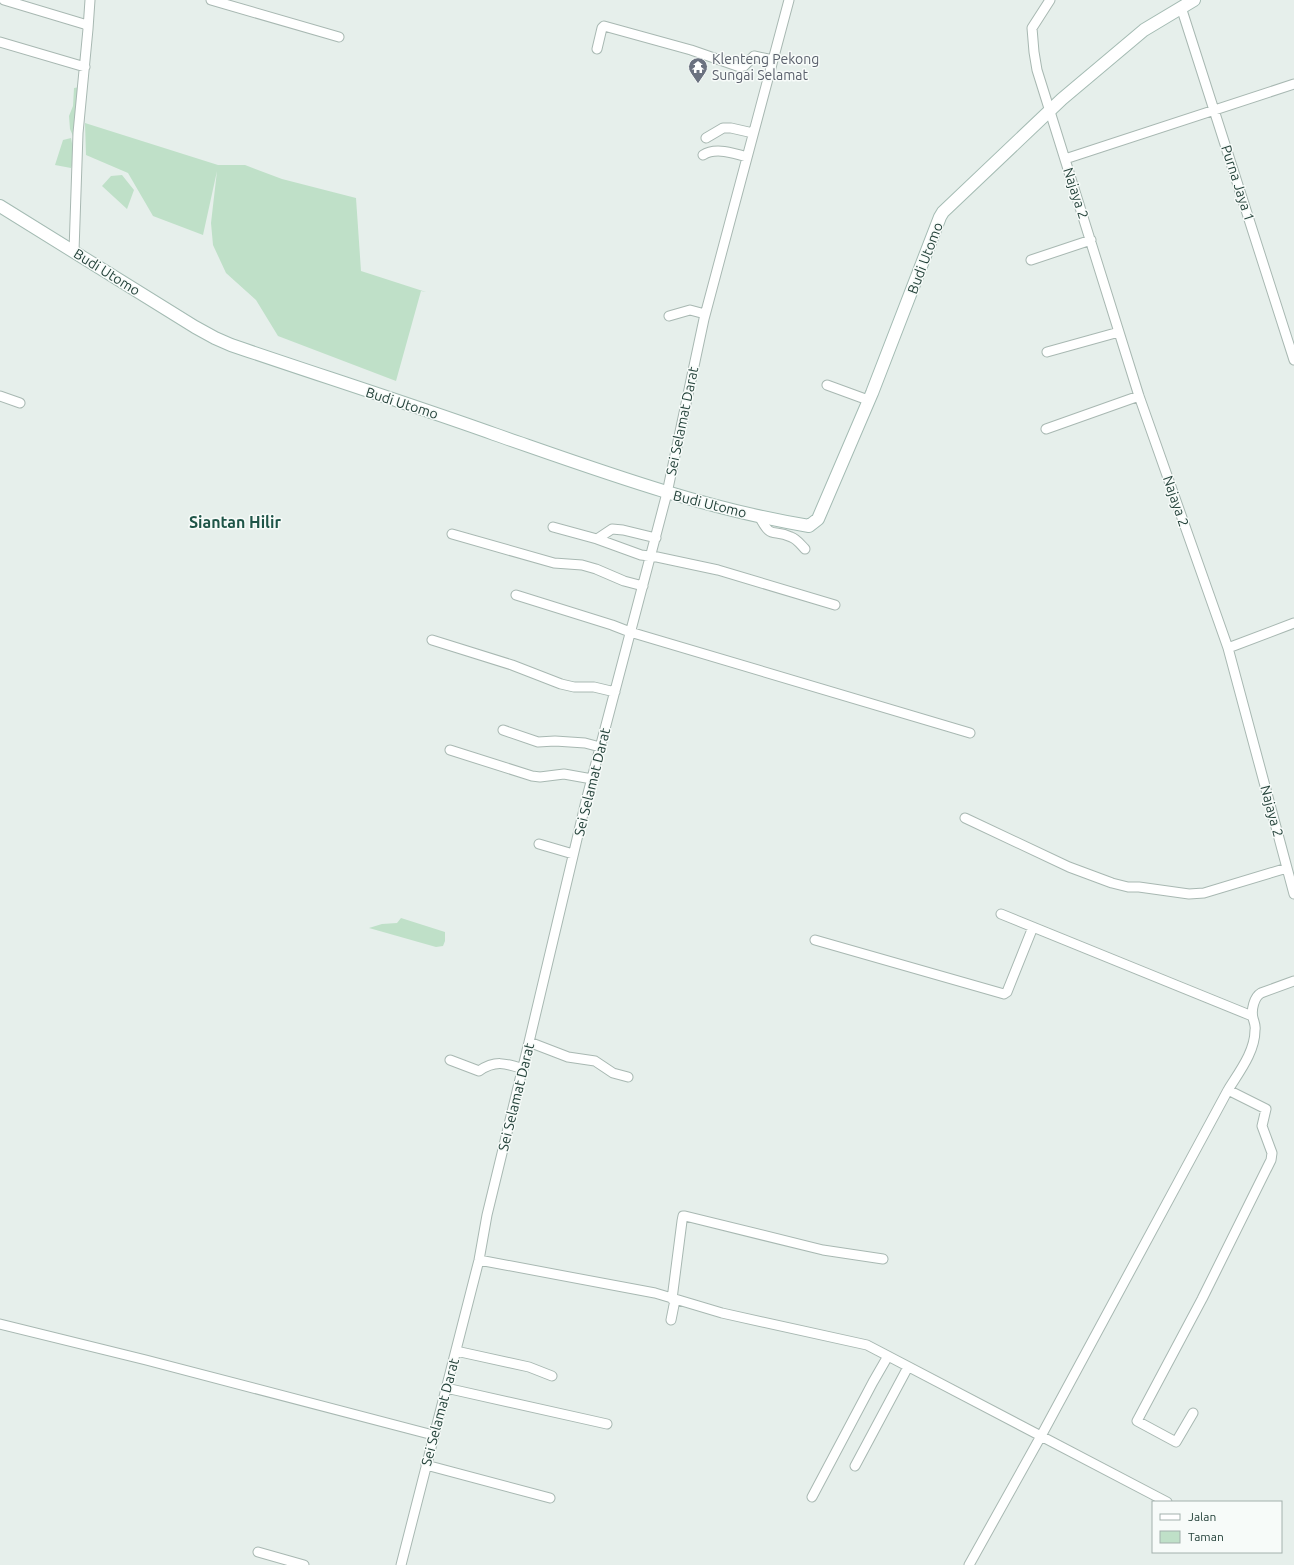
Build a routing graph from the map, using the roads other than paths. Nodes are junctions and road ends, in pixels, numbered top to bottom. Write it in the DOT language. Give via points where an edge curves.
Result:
graph roads {
  1 [pos="4,0"];
  2 [pos="90,0"];
  3 [pos="212,0"];
  4 [pos="789,0"];
  5 [pos="1050,0"];
  6 [pos="1186,3"];
  7 [pos="84,24"];
  8 [pos="339,37"];
  9 [pos="0,42"];
  10 [pos="596,49"];
  11 [pos="771,60"];
  12 [pos="85,67"];
  13 [pos="1294,84"];
  14 [pos="1215,110"];
  15 [pos="1050,111"];
  16 [pos="753,133"];
  17 [pos="706,138"];
  18 [pos="703,155"];
  19 [pos="747,157"];
  20 [pos="1065,159"];
  21 [pos="0,206"];
  22 [pos="1091,240"];
  23 [pos="74,251"];
  24 [pos="1031,260"];
  25 [pos="703,314"];
  26 [pos="669,316"];
  27 [pos="1119,332"];
  28 [pos="1047,352"];
  29 [pos="1294,360"];
  30 [pos="827,385"];
  31 [pos="0,396"];
  32 [pos="1139,396"];
  33 [pos="868,400"];
  34 [pos="20,403"];
  35 [pos="1046,428"];
  36 [pos="664,492"];
  37 [pos="759,516"];
  38 [pos="553,527"];
  39 [pos="452,534"];
  40 [pos="656,538"];
  41 [pos="597,539"];
  42 [pos="805,549"];
  43 [pos="646,556"];
  44 [pos="643,586"];
  45 [pos="516,595"];
  46 [pos="835,605"];
  47 [pos="1294,623"];
  48 [pos="627,631"];
  49 [pos="432,640"];
  50 [pos="1228,648"];
  51 [pos="611,691"];
  52 [pos="503,730"];
  53 [pos="970,733"];
  54 [pos="597,746"];
  55 [pos="450,750"];
  56 [pos="589,779"];
  57 [pos="964,818"];
  58 [pos="539,844"];
  59 [pos="570,853"];
  60 [pos="1288,868"];
  61 [pos="1294,894"];
  62 [pos="1001,914"];
  63 [pos="1033,927"];
  64 [pos="815,940"];
  65 [pos="1294,981"];
  66 [pos="1252,1016"];
  67 [pos="529,1042"];
  68 [pos="450,1060"];
  69 [pos="520,1068"];
  70 [pos="628,1077"];
  71 [pos="1228,1090"];
  72 [pos="882,1259"];
  73 [pos="479,1260"];
  74 [pos="674,1299"];
  75 [pos="671,1320"];
  76 [pos="0,1324"];
  77 [pos="456,1351"];
  78 [pos="888,1356"];
  79 [pos="908,1366"];
  80 [pos="552,1376"];
  81 [pos="446,1388"];
  82 [pos="1193,1413"];
  83 [pos="607,1424"];
  84 [pos="433,1435"];
  85 [pos="1041,1436"];
  86 [pos="426,1465"];
  87 [pos="855,1466"];
  88 [pos="812,1497"];
  89 [pos="550,1498"];
  90 [pos="1165,1501"];
  91 [pos="258,1552"];
  92 [pos="304,1565"];
  93 [pos="401,1565"];
  94 [pos="969,1565"];
  1 -- 7 [label="street"];
  2 -- 12 [label="street"];
  3 -- 8 [label="street"];
  4 -- 11 [label="street, Sei Selamat Darat"];
  5 -- 15 [label="street, Najaya 2" via="1034,24 1032,35 1037,70"];
  6 -- 14 [label="street, Purna Jaya 1"];
  6 -- 15 [label="street, Budi Utomo" via="1144,30"];
  9 -- 12 [label="street"];
  10 -- 11 [label="street" via="604,26 691,50 740,67 754,56"];
  11 -- 16 [label="street, Sei Selamat Darat"];
  12 -- 23 [label="street" via="78,133"];
  13 -- 14 [label="street"];
  14 -- 20 [label="street"];
  14 -- 29 [label="street, Purna Jaya 1"];
  15 -- 20 [label="street, Najaya 2"];
  15 -- 33 [label="street, Budi Utomo" via="940,217"];
  16 -- 17 [label="street" via="723,128"];
  16 -- 19 [label="street, Sei Selamat Darat"];
  18 -- 19 [label="street" via="708,151 733,152"];
  19 -- 25 [label="street, Sei Selamat Darat"];
  20 -- 22 [label="street, Najaya 2"];
  21 -- 23 [label="street, Budi Utomo"];
  22 -- 24 [label="street"];
  22 -- 27 [label="street, Najaya 2"];
  23 -- 36 [label="street, Budi Utomo" via="195,327 232,345"];
  25 -- 26 [label="street" via="690,310"];
  25 -- 36 [label="street, Sei Selamat Darat"];
  27 -- 28 [label="street"];
  27 -- 32 [label="street, Najaya 2"];
  30 -- 33 [label="street"];
  31 -- 34 [label="street"];
  32 -- 35 [label="street"];
  32 -- 50 [label="street, Najaya 2"];
  33 -- 37 [label="street, Budi Utomo" via="818,519 809,526"];
  36 -- 37 [label="street, Budi Utomo"];
  36 -- 40 [label="street, Sei Selamat Darat"];
  37 -- 42 [label="street" via="767,530 793,538"];
  38 -- 41 [label="street"];
  39 -- 44 [label="street" via="554,563 596,569"];
  40 -- 41 [label="street" via="612,529"];
  40 -- 43 [label="street, Sei Selamat Darat"];
  41 -- 43 [label="street"];
  43 -- 44 [label="street, Sei Selamat Darat"];
  43 -- 46 [label="street" via="713,568"];
  44 -- 48 [label="street, Sei Selamat Darat"];
  45 -- 48 [label="street"];
  47 -- 50 [label="street"];
  48 -- 51 [label="street, Sei Selamat Darat"];
  48 -- 53 [label="street"];
  49 -- 51 [label="street" via="512,665 561,684"];
  50 -- 60 [label="street, Najaya 2"];
  51 -- 54 [label="street, Sei Selamat Darat"];
  52 -- 54 [label="street" via="538,742 585,743"];
  54 -- 56 [label="street, Sei Selamat Darat"];
  55 -- 56 [label="street" via="532,776 564,774"];
  56 -- 59 [label="street, Sei Selamat Darat"];
  57 -- 60 [label="street" via="1068,867 1128,887 1204,894"];
  58 -- 59 [label="street"];
  59 -- 67 [label="street, Sei Selamat Darat"];
  60 -- 61 [label="street, Najaya 2"];
  62 -- 63 [label="street"];
  63 -- 64 [label="street" via="1004,994"];
  63 -- 66 [label="street"];
  65 -- 66 [label="street" via="1257,995"];
  66 -- 71 [label="street" via="1256,1030 1253,1044 1249,1056"];
  67 -- 69 [label="street, Sei Selamat Darat"];
  67 -- 70 [label="street" via="568,1057 596,1061 613,1073"];
  68 -- 69 [label="street" via="479,1071 488,1065 508,1064"];
  69 -- 73 [label="street, Sei Selamat Darat"];
  71 -- 82 [label="street" via="1266,1110 1262,1126 1272,1153 1271,1160 1202,1299 1137,1420 1176,1442"];
  71 -- 85 [label="street"];
  72 -- 74 [label="street" via="823,1250 683,1216"];
  73 -- 74 [label="street"];
  73 -- 77 [label="street, Sei Selamat Darat"];
  74 -- 75 [label="street"];
  74 -- 78 [label="street" via="722,1313 860,1343"];
  76 -- 84 [label="street"];
  77 -- 80 [label="street" via="529,1367"];
  77 -- 81 [label="street, Sei Selamat Darat"];
  78 -- 79 [label="street"];
  78 -- 88 [label="street"];
  79 -- 85 [label="street"];
  79 -- 87 [label="street"];
  81 -- 83 [label="street"];
  81 -- 84 [label="street, Sei Selamat Darat"];
  84 -- 86 [label="street, Sei Selamat Darat"];
  85 -- 90 [label="street"];
  85 -- 94 [label="street"];
  86 -- 89 [label="street"];
  86 -- 93 [label="street, Sei Selamat Darat"];
  91 -- 92 [label="street"];
}
